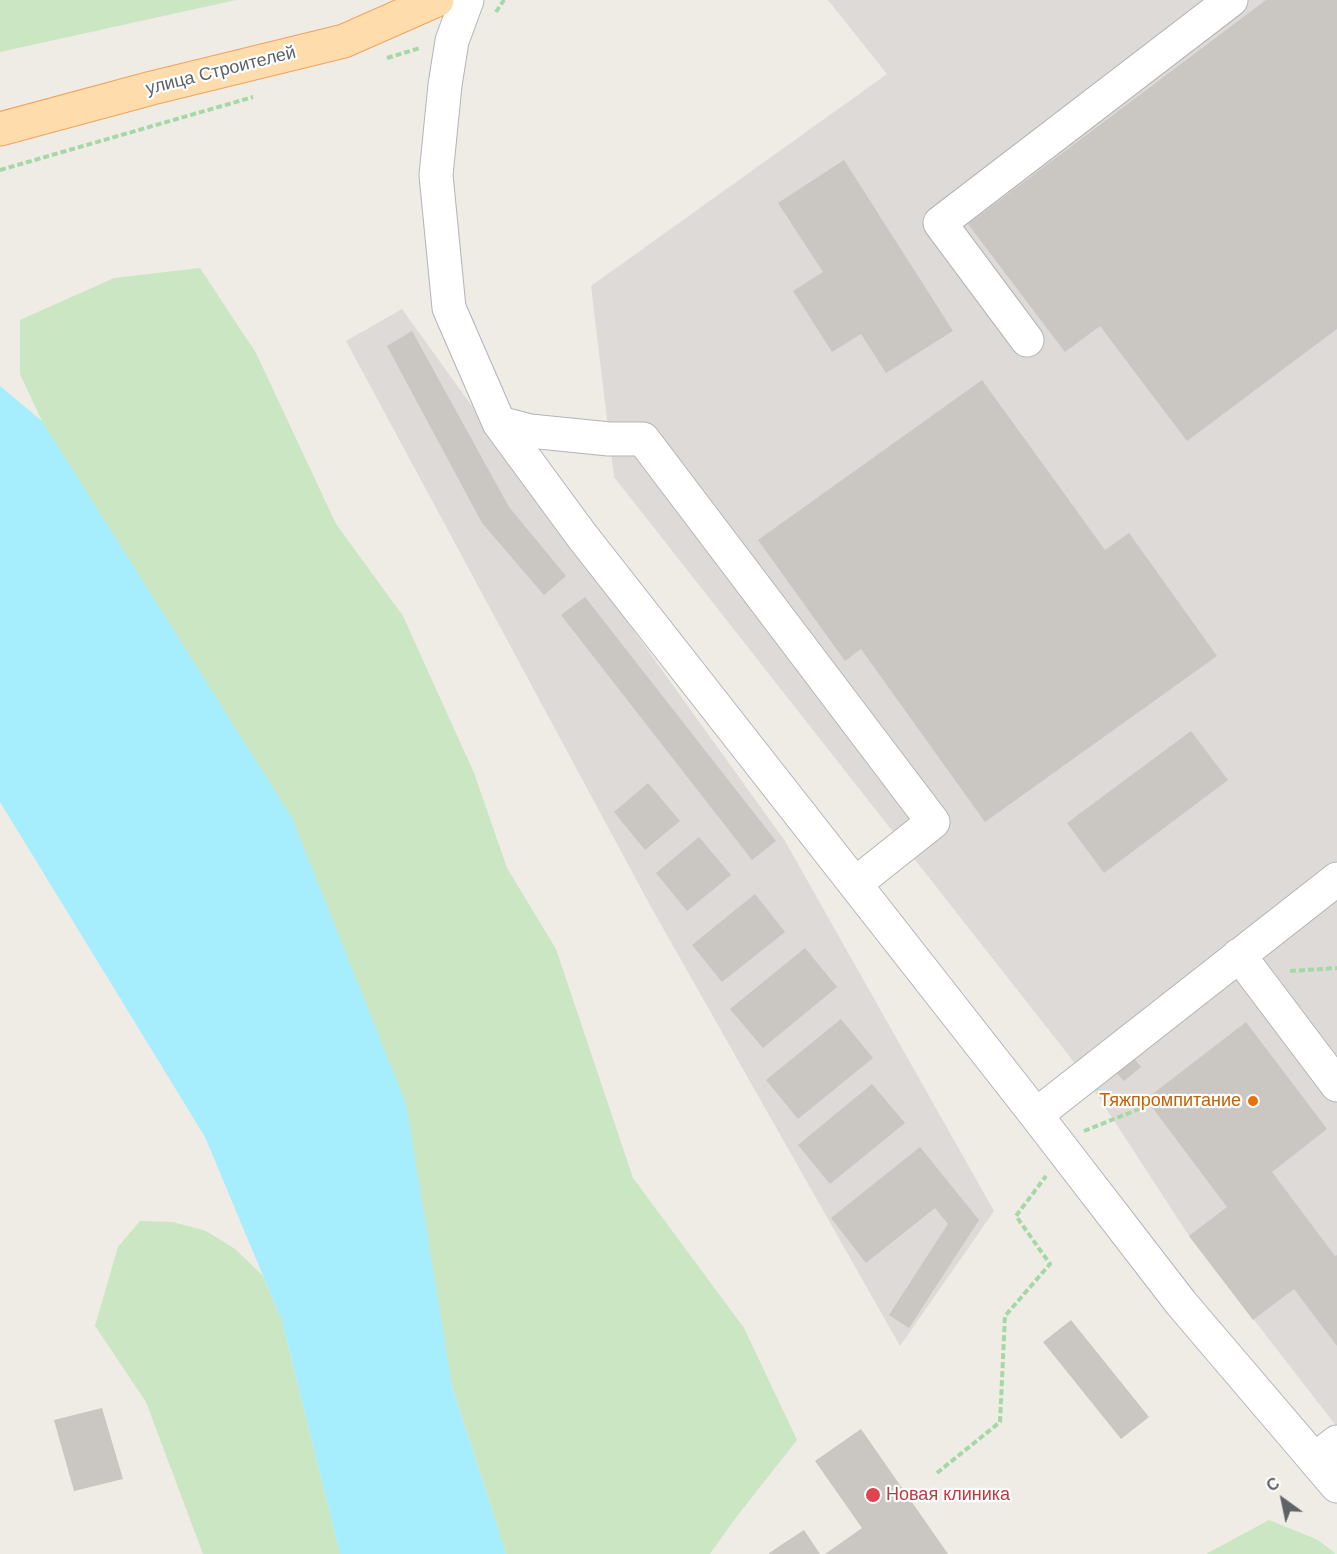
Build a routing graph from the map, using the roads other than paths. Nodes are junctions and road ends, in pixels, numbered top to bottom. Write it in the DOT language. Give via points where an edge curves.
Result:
graph roads {
  1 [pos="436,0"];
  2 [pos="1231,0"];
  3 [pos="480,9"];
  4 [pos="0,129"];
  5 [pos="1028,340"];
  6 [pos="500,423"];
  7 [pos="1337,879"];
  8 [pos="855,884"];
  9 [pos="1239,955"];
  10 [pos="1337,1085"];
  11 [pos="1047,1106"];
  12 [pos="1326,1451"];
  13 [pos="1337,1486"];
  1 -- 4 [label="main road, улица Строителей" via="344,41"];
  2 -- 5 [label="street" via="940,223"];
  3 -- 6 [label="street" via="452,41 436,175 449,308"];
  6 -- 8 [label="street" via="582,536"];
  6 -- 8 [label="street" via="542,432 643,439 933,822"];
  7 -- 9 [label="street"];
  8 -- 11 [label="street"];
  9 -- 10 [label="street"];
  9 -- 11 [label="street"];
  11 -- 12 [label="street" via="1181,1303"];
  12 -- 13 [label="street"];
}
